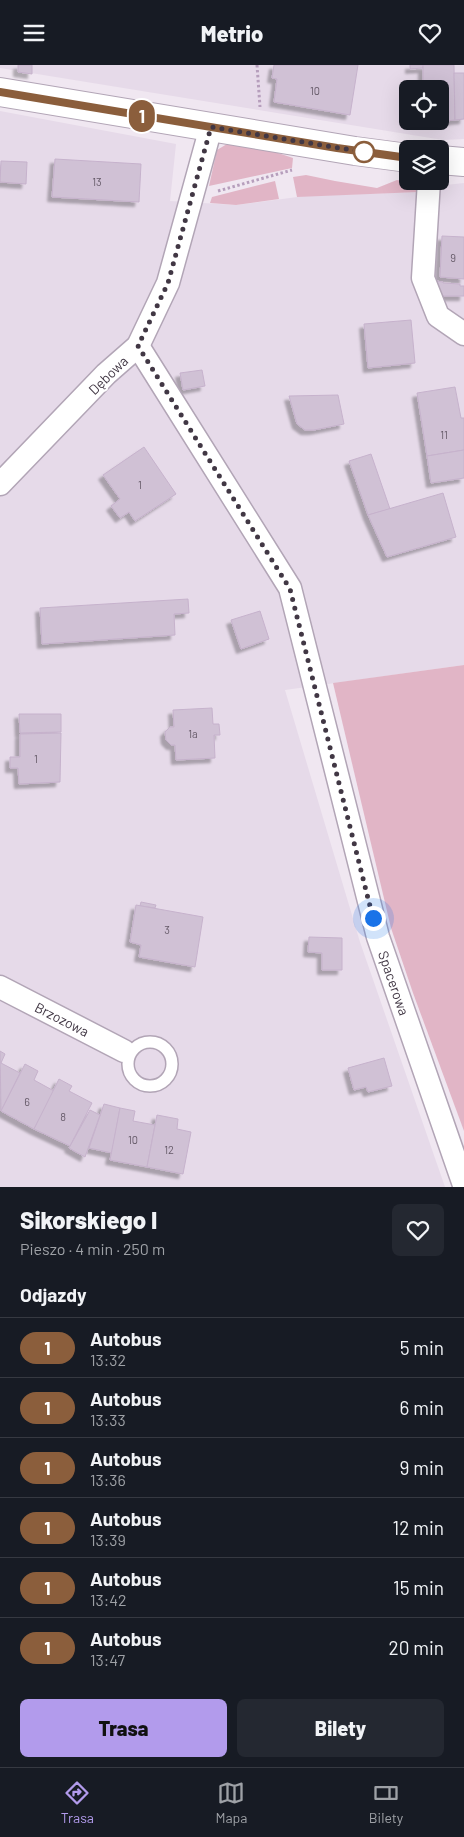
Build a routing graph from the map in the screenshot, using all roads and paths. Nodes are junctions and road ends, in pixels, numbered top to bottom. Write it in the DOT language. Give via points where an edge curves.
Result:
graph roads {
  1 [pos="258,65"];
  2 [pos="0,92"];
  3 [pos="260,108"];
  4 [pos="211,127"];
  5 [pos="399,157"];
  6 [pos="449,161"];
  7 [pos="464,162"];
  8 [pos="299,168"];
  9 [pos="428,190"];
  10 [pos="210,193"];
  11 [pos="464,334"];
  12 [pos="138,346"];
  13 [pos="0,484"];
  14 [pos="0,987"];
  15 [pos="126,1052"];
  16 [pos="464,1185"];
  1 -- 3 [label="path"];
  2 -- 4 [label="street"];
  4 -- 5 [label="street"];
  4 -- 12 [label="street, Dębowa" via="168,283"];
  6 -- 7 [label="street"];
  8 -- 10 [label="path"];
  9 -- 11 [label="street" via="423,278 438,316"];
  12 -- 13 [label="street, Dębowa" via="106,374"];
  12 -- 16 [label="street, Spacerowa" via="290,589 378,937"];
  14 -- 15 [label="street, Brzozowa"];
}
